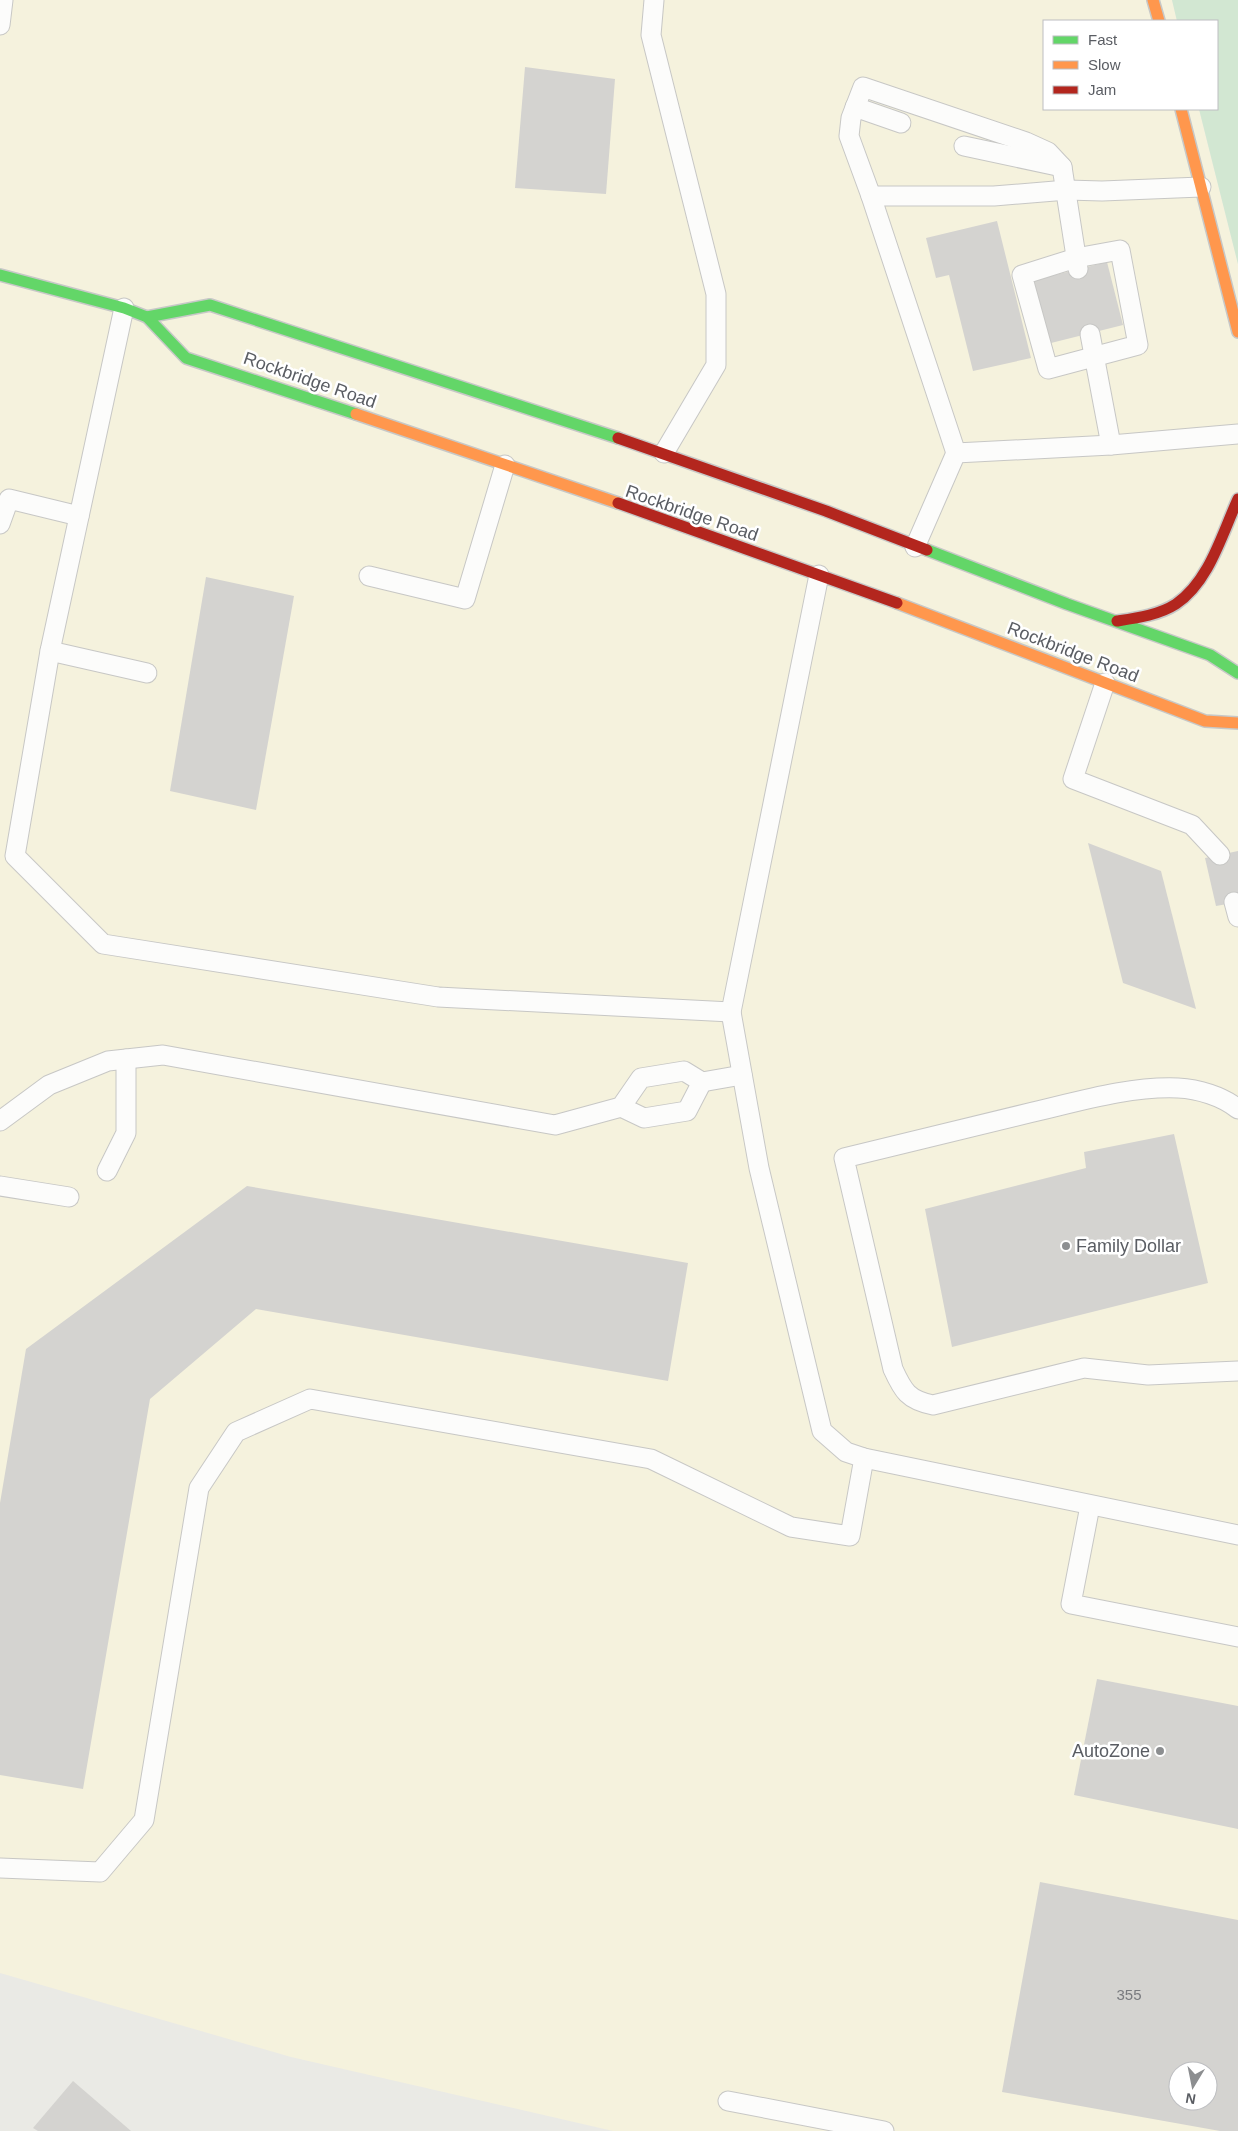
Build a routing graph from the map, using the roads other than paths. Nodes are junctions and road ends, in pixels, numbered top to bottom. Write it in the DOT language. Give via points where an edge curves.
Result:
graph roads {
  1 [pos="3,0"];
  2 [pos="654,0"];
  3 [pos="1153,0"];
  4 [pos="1159,20"];
  5 [pos="0,25"];
  6 [pos="855,107"];
  7 [pos="1181,110"];
  8 [pos="901,123"];
  9 [pos="964,146"];
  10 [pos="1062,168"];
  11 [pos="1201,187"];
  12 [pos="1066,190"];
  13 [pos="871,196"];
  14 [pos="1077,264"];
  15 [pos="0,275"];
  16 [pos="124,308"];
  17 [pos="147,317"];
  18 [pos="1238,332"];
  19 [pos="1090,334"];
  20 [pos="1096,356"];
  21 [pos="1238,434"];
  22 [pos="1110,445"];
  23 [pos="664,453"];
  24 [pos="956,453"];
  25 [pos="505,465"];
  26 [pos="1238,499"];
  27 [pos="79,516"];
  28 [pos="0,524"];
  29 [pos="915,547"];
  30 [pos="819,575"];
  31 [pos="369,576"];
  32 [pos="1115,621"];
  33 [pos="50,651"];
  34 [pos="1238,673"];
  35 [pos="147,674"];
  36 [pos="1105,683"];
  37 [pos="1238,723"];
  38 [pos="1220,855"];
  39 [pos="730,1012"];
  40 [pos="126,1059"];
  41 [pos="742,1075"];
  42 [pos="702,1082"];
  43 [pos="620,1107"];
  44 [pos="1238,1109"];
  45 [pos="0,1121"];
  46 [pos="107,1170"];
  47 [pos="0,1186"];
  48 [pos="69,1197"];
  49 [pos="1238,1371"];
  50 [pos="864,1458"];
  51 [pos="1090,1506"];
  52 [pos="1238,1535"];
  53 [pos="1238,1638"];
  54 [pos="0,1868"];
  55 [pos="728,2101"];
  56 [pos="884,2131"];
  1 -- 5 [label="lane"];
  2 -- 23 [label="lane" via="651,34 716,294 716,365"];
  3 -- 4 [label="main road"];
  6 -- 8 [label="lane"];
  6 -- 10 [label="lane" via="863,87 1026,142 1048,152"];
  6 -- 13 [label="lane" via="849,136"];
  7 -- 11 [label="main road"];
  9 -- 10 [label="lane"];
  10 -- 12 [label="lane"];
  11 -- 12 [label="lane"];
  11 -- 18 [label="main road"];
  12 -- 13 [label="lane" via="994,196"];
  12 -- 14 [label="lane"];
  13 -- 24 [label="lane"];
  14 -- 20 [label="lane" via="1120,250 1138,345"];
  14 -- 20 [label="lane" via="1022,275 1048,369"];
  15 -- 16 [label="main road, Rockbridge Road"];
  16 -- 17 [label="main road, Rockbridge Road"];
  16 -- 27 [label="lane"];
  17 -- 23 [label="main road" via="210,305"];
  17 -- 25 [label="main road, Rockbridge Road" via="186,358"];
  19 -- 20 [label="lane"];
  20 -- 22 [label="lane"];
  21 -- 22 [label="lane"];
  22 -- 24 [label="lane"];
  23 -- 29 [label="main road"];
  24 -- 29 [label="lane"];
  25 -- 30 [label="main road, Rockbridge Road"];
  25 -- 31 [label="lane" via="465,599"];
  26 -- 32 [label="main road" via="1191,593 1159,612"];
  27 -- 28 [label="lane" via="8,499"];
  27 -- 33 [label="lane"];
  29 -- 32 [label="main road"];
  30 -- 36 [label="main road, Rockbridge Road"];
  30 -- 39 [label="lane"];
  32 -- 34 [label="main road" via="1210,655"];
  33 -- 35 [label="lane"];
  33 -- 39 [label="lane" via="15,856 103,944 438,997"];
  36 -- 37 [label="main road, Rockbridge Road" via="1205,721"];
  36 -- 38 [label="lane" via="1073,779 1192,825"];
  39 -- 41 [label="lane"];
  40 -- 43 [label="lane" via="163,1055 555,1125"];
  40 -- 45 [label="lane" via="108,1061 50,1085"];
  40 -- 46 [label="lane" via="126,1133"];
  41 -- 42 [label="lane"];
  41 -- 50 [label="lane" via="759,1168 822,1431 846,1452"];
  42 -- 43 [label="lane" via="684,1072 641,1078"];
  42 -- 43 [label="lane" via="687,1111 644,1118"];
  44 -- 49 [label="lane" via="1198,1091 1160,1088 1098,1096 844,1158 893,1369 906,1393 918,1402 933,1405 1084,1368 1148,1375"];
  47 -- 48 [label="lane"];
  50 -- 51 [label="lane"];
  50 -- 54 [label="lane" via="850,1536 791,1527 651,1459 310,1399 236,1432 199,1488 144,1820 100,1872"];
  51 -- 52 [label="lane"];
  51 -- 53 [label="lane" via="1071,1604"];
  55 -- 56 [label="lane"];
}
